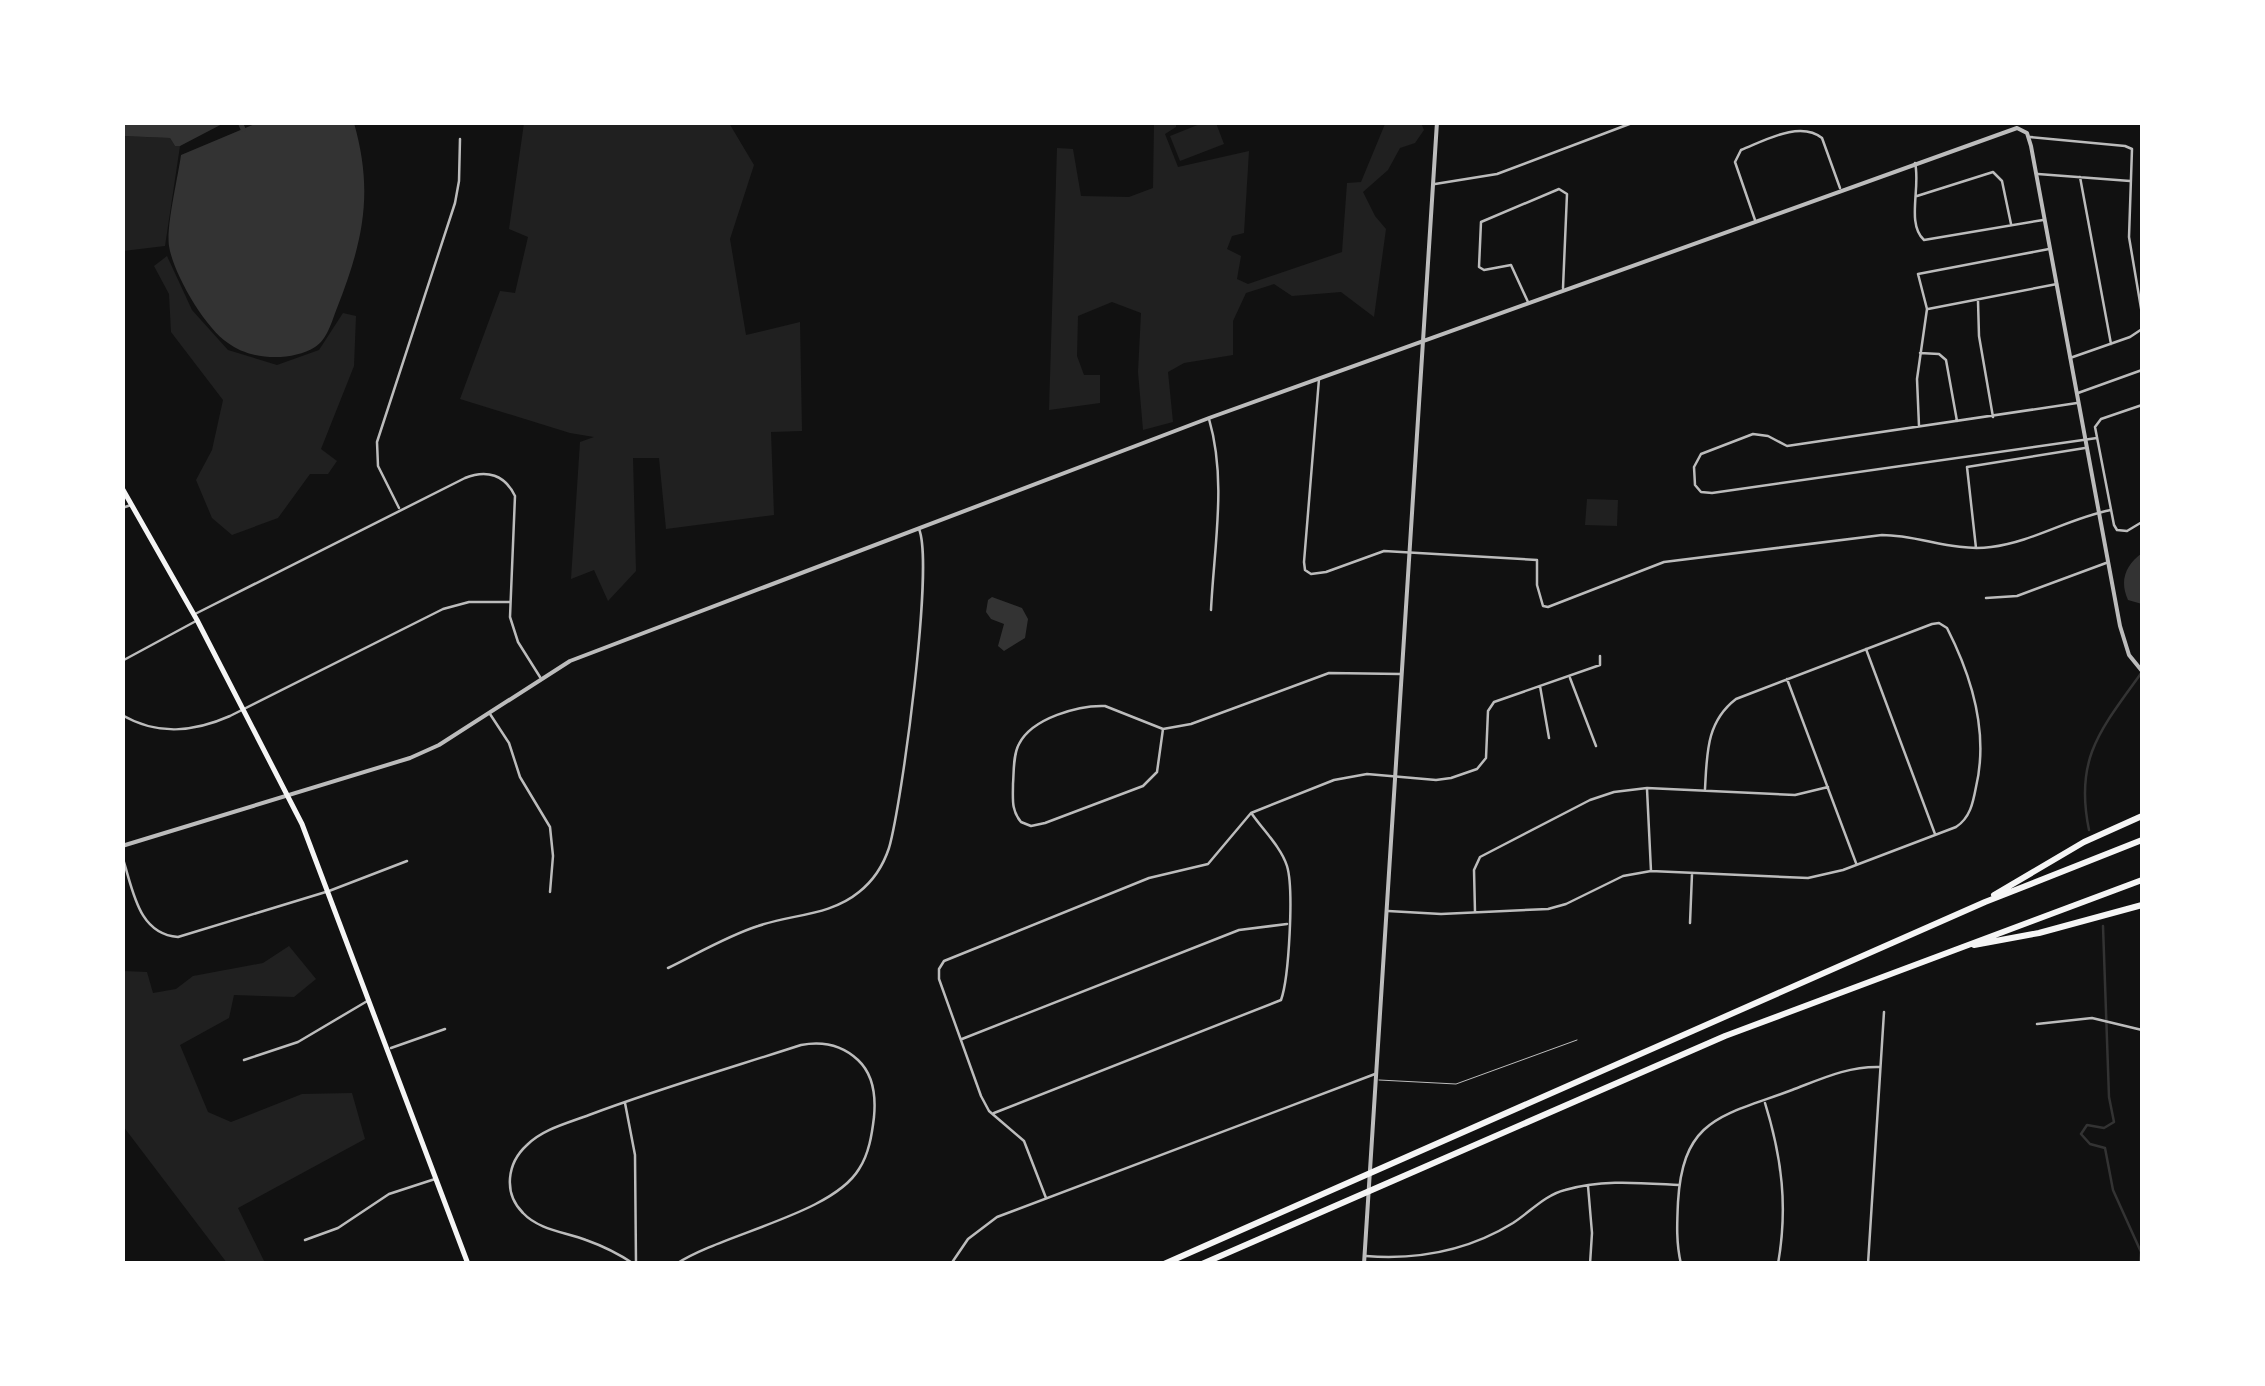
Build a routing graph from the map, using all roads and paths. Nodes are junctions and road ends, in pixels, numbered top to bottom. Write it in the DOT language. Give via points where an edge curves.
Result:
graph roads {
  1 [pos="1437,122"];
  2 [pos="1632,123"];
  3 [pos="2029,137"];
  4 [pos="460,139"];
  5 [pos="1914,163"];
  6 [pos="2037,174"];
  7 [pos="2080,177"];
  8 [pos="2132,181"];
  9 [pos="1434,184"];
  10 [pos="1841,190"];
  11 [pos="1917,196"];
  12 [pos="1756,220"];
  13 [pos="2045,220"];
  14 [pos="2011,225"];
  15 [pos="2050,248"];
  16 [pos="2056,284"];
  17 [pos="1563,290"];
  18 [pos="1978,300"];
  19 [pos="1528,302"];
  20 [pos="1927,309"];
  21 [pos="2142,314"];
  22 [pos="2142,331"];
  23 [pos="1424,340"];
  24 [pos="2111,344"];
  25 [pos="1920,353"];
  26 [pos="2070,358"];
  27 [pos="2142,370"];
  28 [pos="1320,378"];
  29 [pos="2077,393"];
  30 [pos="2079,402"];
  31 [pos="2142,405"];
  32 [pos="1993,417"];
  33 [pos="1209,418"];
  34 [pos="1958,422"];
  35 [pos="1919,428"];
  36 [pos="2098,438"];
  37 [pos="2085,440"];
  38 [pos="2086,448"];
  39 [pos="122,488"];
  40 [pos="133,504"];
  41 [pos="122,508"];
  42 [pos="399,510"];
  43 [pos="2111,510"];
  44 [pos="2098,512"];
  45 [pos="2142,522"];
  46 [pos="919,528"];
  47 [pos="1976,548"];
  48 [pos="1411,552"];
  49 [pos="2108,562"];
  50 [pos="1986,598"];
  51 [pos="508,602"];
  52 [pos="1210,610"];
  53 [pos="195,617"];
  54 [pos="1866,648"];
  55 [pos="1600,656"];
  56 [pos="122,662"];
  57 [pos="2142,671"];
  58 [pos="1402,674"];
  59 [pos="1569,677"];
  60 [pos="540,678"];
  61 [pos="1787,678"];
  62 [pos="1540,685"];
  63 [pos="244,709"];
  64 [pos="490,712"];
  65 [pos="122,715"];
  66 [pos="1163,729"];
  67 [pos="1549,738"];
  68 [pos="1596,746"];
  69 [pos="1396,778"];
  70 [pos="1828,787"];
  71 [pos="1647,788"];
  72 [pos="1704,789"];
  73 [pos="288,794"];
  74 [pos="1251,813"];
  75 [pos="2142,816"];
  76 [pos="1935,836"];
  77 [pos="2142,840"];
  78 [pos="122,846"];
  79 [pos="122,856"];
  80 [pos="407,860"];
  81 [pos="1856,864"];
  82 [pos="1651,871"];
  83 [pos="1692,873"];
  84 [pos="2142,880"];
  85 [pos="330,892"];
  86 [pos="550,892"];
  87 [pos="1985,902"];
  88 [pos="2142,906"];
  89 [pos="1387,912"];
  90 [pos="1476,912"];
  91 [pos="1690,923"];
  92 [pos="1289,924"];
  93 [pos="1966,946"];
  94 [pos="668,968"];
  95 [pos="370,999"];
  96 [pos="1884,1012"];
  97 [pos="2037,1024"];
  98 [pos="445,1029"];
  99 [pos="2142,1030"];
  100 [pos="960,1040"];
  101 [pos="1577,1040"];
  102 [pos="389,1048"];
  103 [pos="244,1060"];
  104 [pos="1880,1067"];
  105 [pos="1376,1077"];
  106 [pos="1764,1100"];
  107 [pos="625,1102"];
  108 [pos="992,1114"];
  109 [pos="437,1178"];
  110 [pos="1588,1186"];
  111 [pos="1679,1186"];
  112 [pos="1046,1198"];
  113 [pos="305,1240"];
  114 [pos="1365,1256"];
  115 [pos="468,1264"];
  116 [pos="635,1264"];
  117 [pos="676,1264"];
  118 [pos="951,1264"];
  119 [pos="1164,1264"];
  120 [pos="1202,1264"];
  121 [pos="1364,1264"];
  122 [pos="1590,1264"];
  123 [pos="1681,1264"];
  124 [pos="1778,1264"];
  125 [pos="1868,1264"];
  1 -- 9 [label="street"];
  2 -- 9 [label="street" via="1491,176"];
  3 -- 5 [label="street" via="2017,128"];
  3 -- 6 [label="street"];
  3 -- 8 [label="street" via="2129,147"];
  4 -- 42 [label="street" via="454,203 377,442 378,466"];
  5 -- 10 [label="street"];
  5 -- 11 [label="street"];
  6 -- 7 [label="street"];
  6 -- 13 [label="street"];
  7 -- 8 [label="street"];
  7 -- 24 [label="street"];
  8 -- 21 [label="street" via="2130,237"];
  9 -- 23 [label="street"];
  10 -- 12 [label="street"];
  10 -- 12 [label="street" via="1820,135 1772,138 1735,157"];
  11 -- 14 [label="street" via="1916,230 1924,240"];
  11 -- 14 [label="street" via="1998,174"];
  12 -- 17 [label="street"];
  13 -- 14 [label="street"];
  13 -- 15 [label="street"];
  15 -- 16 [label="street"];
  15 -- 20 [label="street" via="1918,274"];
  16 -- 18 [label="street"];
  16 -- 26 [label="street"];
  17 -- 19 [label="street"];
  17 -- 19 [label="street" via="1567,194 1560,190 1482,222 1479,268 1512,264"];
  18 -- 20 [label="street"];
  18 -- 32 [label="street"];
  19 -- 23 [label="street"];
  20 -- 25 [label="street"];
  22 -- 24 [label="street"];
  23 -- 28 [label="street"];
  23 -- 48 [label="street"];
  24 -- 26 [label="street"];
  25 -- 34 [label="street" via="1946,360"];
  25 -- 35 [label="street"];
  26 -- 29 [label="street"];
  27 -- 29 [label="street"];
  28 -- 33 [label="street"];
  28 -- 48 [label="street" via="1305,570 1315,575 1384,551"];
  29 -- 30 [label="street"];
  30 -- 32 [label="street"];
  30 -- 37 [label="street"];
  31 -- 36 [label="street" via="2097,422"];
  32 -- 34 [label="street"];
  33 -- 46 [label="street"];
  33 -- 52 [label="street" via="1219,473"];
  34 -- 35 [label="street"];
  35 -- 37 [label="street" via="1787,446 1768,436 1747,436 1701,454 1695,485 1712,493"];
  36 -- 37 [label="street"];
  36 -- 43 [label="street"];
  37 -- 38 [label="street"];
  38 -- 44 [label="street"];
  38 -- 47 [label="street" via="1967,467"];
  39 -- 40 [label="main road"];
  40 -- 41 [label="street"];
  40 -- 53 [label="main road"];
  42 -- 51 [label="street" via="472,475 504,480 517,510"];
  42 -- 53 [label="street"];
  43 -- 44 [label="street"];
  43 -- 45 [label="street" via="2117,530"];
  44 -- 47 [label="street" via="2032,538"];
  44 -- 49 [label="street"];
  46 -- 60 [label="street"];
  46 -- 94 [label="street" via="924,563 910,722 894,826 878,871 836,906 759,925"];
  47 -- 48 [label="street" via="1882,535 1676,560 1548,607 1537,560"];
  48 -- 58 [label="street"];
  49 -- 50 [label="street" via="2017,596"];
  49 -- 57 [label="street" via="2126,648"];
  51 -- 60 [label="street" via="515,636"];
  51 -- 63 [label="street" via="443,608"];
  53 -- 56 [label="street"];
  53 -- 63 [label="main road"];
  54 -- 61 [label="street"];
  54 -- 76 [label="street"];
  54 -- 76 [label="street" via="1943,625 1973,698 1982,753 1968,815"];
  55 -- 59 [label="street" via="1600,665"];
  58 -- 66 [label="street" via="1329,672"];
  58 -- 69 [label="street"];
  59 -- 62 [label="street"];
  59 -- 68 [label="street"];
  60 -- 64 [label="street"];
  61 -- 70 [label="street"];
  61 -- 72 [label="street" via="1744,694 1718,716"];
  62 -- 67 [label="street"];
  62 -- 69 [label="street" via="1490,706 1486,758 1477,769 1451,778"];
  63 -- 65 [label="street" via="178,731"];
  63 -- 73 [label="main road"];
  64 -- 73 [label="street" via="410,758"];
  64 -- 86 [label="street" via="550,827"];
  66 -- 66 [label="street" via="1098,705 1034,727 1016,750 1015,815 1024,824 1040,825 1147,784 1158,768"];
  69 -- 74 [label="street" via="1345,776"];
  69 -- 89 [label="street"];
  70 -- 72 [label="street" via="1795,796"];
  70 -- 81 [label="street"];
  71 -- 72 [label="street"];
  71 -- 82 [label="street"];
  71 -- 90 [label="street" via="1590,800 1486,852 1475,862"];
  73 -- 78 [label="street"];
  73 -- 85 [label="main road"];
  74 -- 92 [label="street" via="1286,864"];
  74 -- 100 [label="street" via="1208,864 1149,878 944,961 939,979"];
  75 -- 87 [label="highway" via="2072,848"];
  76 -- 81 [label="street"];
  77 -- 87 [label="highway"];
  79 -- 85 [label="street" via="142,916 168,936"];
  80 -- 85 [label="street"];
  81 -- 83 [label="street" via="1796,879"];
  82 -- 83 [label="street"];
  82 -- 90 [label="street" via="1623,876 1554,908"];
  83 -- 91 [label="street"];
  84 -- 93 [label="highway"];
  85 -- 95 [label="main road"];
  87 -- 119 [label="highway"];
  88 -- 93 [label="highway"];
  89 -- 90 [label="street"];
  89 -- 105 [label="street"];
  92 -- 100 [label="street" via="1239,930"];
  92 -- 108 [label="street" via="1279,1002"];
  93 -- 120 [label="highway" via="1698,1046"];
  95 -- 102 [label="main road"];
  95 -- 103 [label="street" via="298,1042"];
  96 -- 104 [label="street"];
  97 -- 99 [label="street" via="2092,1018"];
  98 -- 102 [label="street"];
  100 -- 108 [label="street"];
  101 -- 105 [label="lane" via="1456,1084"];
  102 -- 109 [label="main road"];
  104 -- 106 [label="street" via="1853,1068"];
  104 -- 125 [label="street"];
  105 -- 112 [label="street"];
  105 -- 114 [label="street"];
  106 -- 111 [label="street" via="1706,1127 1689,1148"];
  106 -- 124 [label="street" via="1782,1173"];
  107 -- 116 [label="street" via="636,1165"];
  107 -- 116 [label="street" via="528,1144 512,1168 510,1188 530,1220"];
  107 -- 117 [label="street" via="810,1043 847,1052 873,1085 870,1140 849,1182 824,1200"];
  108 -- 112 [label="street" via="1024,1141"];
  109 -- 113 [label="street" via="389,1194 338,1228"];
  109 -- 115 [label="main road"];
  110 -- 111 [label="street"];
  110 -- 114 [label="street" via="1560,1191 1502,1230 1465,1245"];
  110 -- 122 [label="street"];
  111 -- 123 [label="street"];
  112 -- 118 [label="street" via="982,1226"];
  114 -- 121 [label="street"];
}
